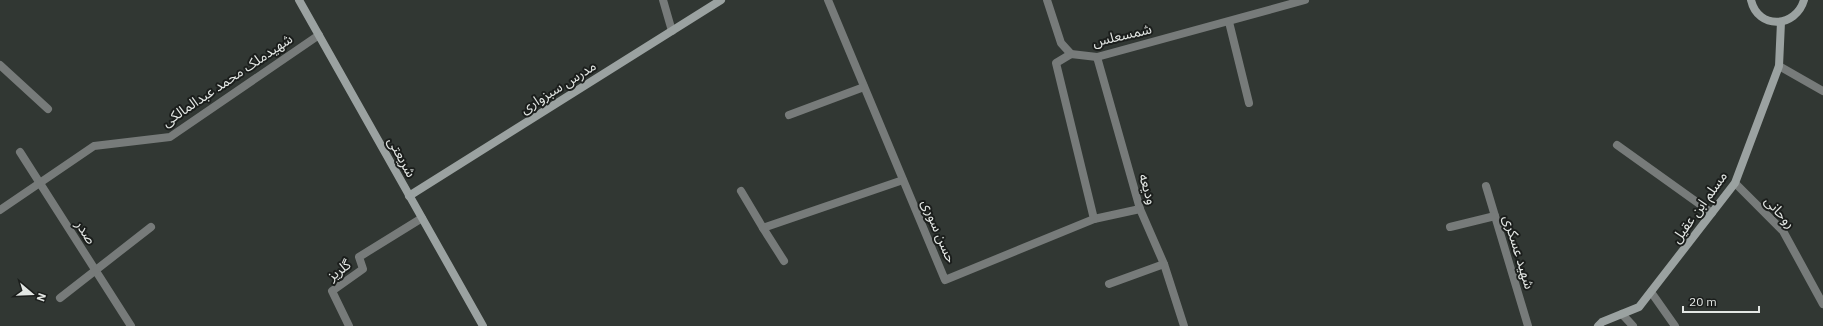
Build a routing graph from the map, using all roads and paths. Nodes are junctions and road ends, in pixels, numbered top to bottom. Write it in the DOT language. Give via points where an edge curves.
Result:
graph roads {
  1 [pos="299,0"];
  2 [pos="663,0"];
  3 [pos="721,0"];
  4 [pos="828,0"];
  5 [pos="1047,0"];
  6 [pos="1305,0"];
  7 [pos="1751,0"];
  8 [pos="1804,0"];
  9 [pos="1229,22"];
  10 [pos="1781,22"];
  11 [pos="672,30"];
  12 [pos="318,34"];
  13 [pos="1071,54"];
  14 [pos="1097,57"];
  15 [pos="0,65"];
  16 [pos="1779,66"];
  17 [pos="864,87"];
  18 [pos="1823,91"];
  19 [pos="1249,103"];
  20 [pos="48,109"];
  21 [pos="789,115"];
  22 [pos="1617,145"];
  23 [pos="20,152"];
  24 [pos="903,180"];
  25 [pos="39,182"];
  26 [pos="1735,183"];
  27 [pos="1486,186"];
  28 [pos="740,191"];
  29 [pos="409,196"];
  30 [pos="1140,209"];
  31 [pos="0,210"];
  32 [pos="1712,213"];
  33 [pos="1495,216"];
  34 [pos="422,218"];
  35 [pos="1094,219"];
  36 [pos="151,227"];
  37 [pos="1450,227"];
  38 [pos="763,228"];
  39 [pos="784,261"];
  40 [pos="1164,264"];
  41 [pos="96,271"];
  42 [pos="1109,284"];
  43 [pos="1819,290"];
  44 [pos="1651,292"];
  45 [pos="60,298"];
  46 [pos="1823,304"];
  47 [pos="1622,314"];
  48 [pos="131,326"];
  49 [pos="349,326"];
  50 [pos="483,326"];
  51 [pos="1184,326"];
  52 [pos="1528,326"];
  53 [pos="1598,326"];
  54 [pos="1633,326"];
  55 [pos="1675,326"];
  1 -- 12 [label="main road, شریعتی"];
  2 -- 11 [label="street"];
  3 -- 11 [label="main road, مدرس سبزواری"];
  4 -- 17 [label="street, حسن سوری"];
  5 -- 13 [label="street" via="1061,43"];
  6 -- 9 [label="street, شمسعلس"];
  7 -- 10 [label="main road" via="1761,17"];
  8 -- 10 [label="main road" via="1794,17"];
  9 -- 14 [label="street, شمسعلس"];
  9 -- 19 [label="street"];
  10 -- 16 [label="main road, مسلم ابن عقیل"];
  11 -- 29 [label="main road, مدرس سبزواری"];
  12 -- 25 [label="street, شهیدملک محمد عبدالمالکی" via="170,137 94,146"];
  12 -- 29 [label="main road, شریعتی"];
  13 -- 14 [label="street, شمسعلس"];
  13 -- 35 [label="street" via="1056,63"];
  14 -- 30 [label="street, ودیعه"];
  15 -- 20 [label="street"];
  16 -- 18 [label="street"];
  16 -- 26 [label="main road, مسلم ابن عقیل"];
  17 -- 21 [label="street"];
  17 -- 24 [label="street, حسن سوری"];
  22 -- 32 [label="street"];
  23 -- 25 [label="street, صدر"];
  24 -- 35 [label="street, حسن سوری" via="945,280"];
  24 -- 38 [label="street"];
  25 -- 31 [label="street, شهیدملک محمد عبدالمالکی"];
  25 -- 41 [label="street, صدر"];
  26 -- 32 [label="main road, مسلم ابن عقیل"];
  26 -- 43 [label="street, روحانی" via="1783,231"];
  27 -- 33 [label="street, شهید عسکری"];
  28 -- 38 [label="street"];
  29 -- 34 [label="main road, شریعتی"];
  30 -- 35 [label="street, حسن سوری"];
  30 -- 40 [label="street, ودیعه"];
  32 -- 44 [label="main road, مسلم ابن عقیل"];
  33 -- 37 [label="street"];
  33 -- 52 [label="street, شهید عسکری"];
  34 -- 49 [label="street, گلریز" via="359,257 363,269 332,291"];
  34 -- 50 [label="main road, شریعتی"];
  36 -- 41 [label="street"];
  38 -- 39 [label="street"];
  40 -- 42 [label="street"];
  40 -- 51 [label="street, ودیعه"];
  41 -- 45 [label="street"];
  41 -- 48 [label="street, صدر"];
  43 -- 46 [label="street, روحانی"];
  44 -- 47 [label="main road, مسلم ابن عقیل" via="1639,307"];
  44 -- 55 [label="street"];
  47 -- 53 [label="main road, مسلم ابن عقیل"];
  47 -- 54 [label="street"];
}
